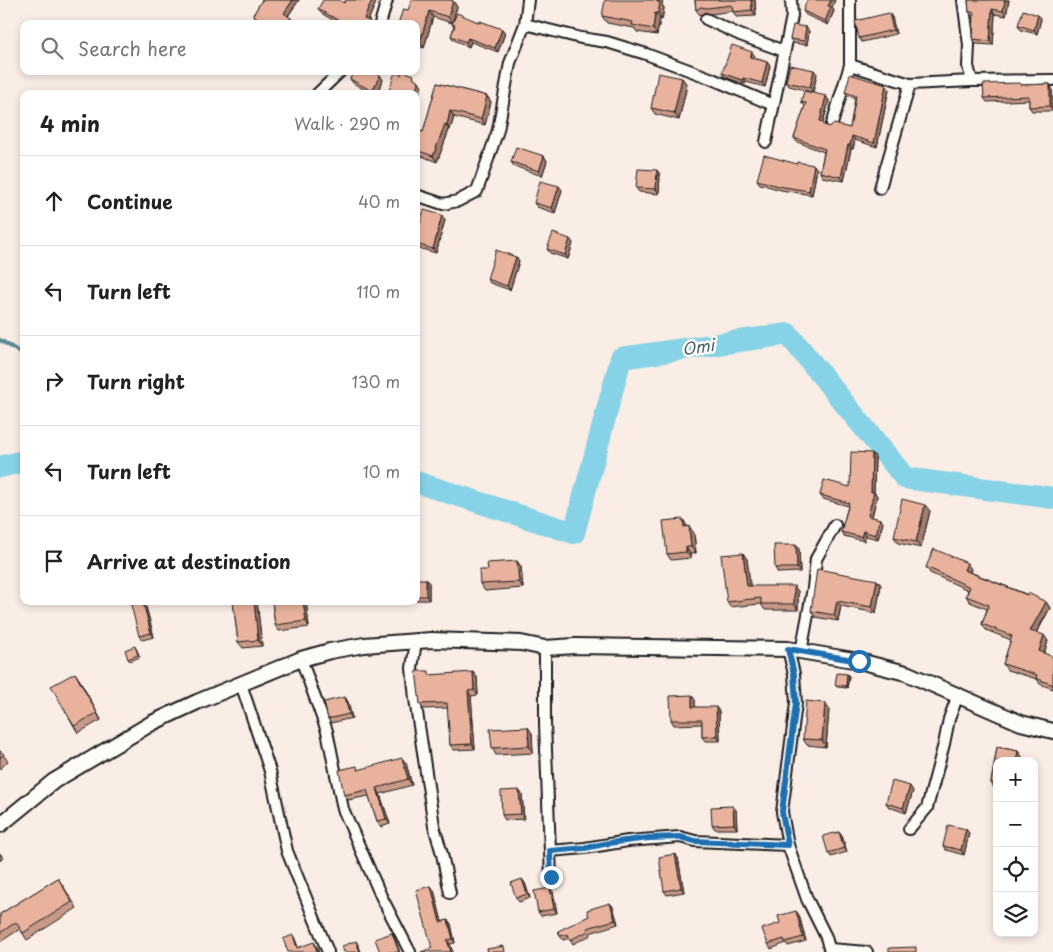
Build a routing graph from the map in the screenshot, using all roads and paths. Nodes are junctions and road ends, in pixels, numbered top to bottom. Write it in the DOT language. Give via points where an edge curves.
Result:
graph roads {
  1 [pos="387,0"];
  2 [pos="528,0"];
  3 [pos="791,0"];
  4 [pos="850,0"];
  5 [pos="963,0"];
  6 [pos="706,19"];
  7 [pos="381,20"];
  8 [pos="525,24"];
  9 [pos="784,51"];
  10 [pos="850,65"];
  11 [pos="337,75"];
  12 [pos="1053,80"];
  13 [pos="972,81"];
  14 [pos="910,84"];
  15 [pos="321,90"];
  16 [pos="773,105"];
  17 [pos="832,124"];
  18 [pos="766,142"];
  19 [pos="880,188"];
  20 [pos="420,196"];
  21 [pos="835,526"];
  22 [pos="416,641"];
  23 [pos="546,648"];
  24 [pos="795,651"];
  25 [pos="301,659"];
  26 [pos="241,684"];
  27 [pos="958,695"];
  28 [pos="1053,732"];
  29 [pos="0,825"];
  30 [pos="910,829"];
  31 [pos="788,845"];
  32 [pos="550,851"];
  33 [pos="551,877"];
  34 [pos="450,893"];
  35 [pos="830,950"];
  36 [pos="328,952"];
  37 [pos="410,952"];
  38 [pos="867,952"];
  1 -- 7 [label="street"];
  2 -- 8 [label="street"];
  3 -- 9 [label="street" via="792,16"];
  4 -- 10 [label="street"];
  5 -- 13 [label="street"];
  6 -- 9 [label="street"];
  8 -- 16 [label="street" via="646,54"];
  8 -- 20 [label="street" via="510,63 498,130 478,191 443,204"];
  9 -- 16 [label="street"];
  10 -- 14 [label="street"];
  10 -- 17 [label="street"];
  11 -- 15 [label="street"];
  12 -- 13 [label="street"];
  13 -- 14 [label="street"];
  14 -- 19 [label="street"];
  16 -- 18 [label="street"];
  21 -- 24 [label="street" via="816,559 813,588"];
  22 -- 23 [label="main road" via="521,643"];
  22 -- 25 [label="main road" via="330,650"];
  22 -- 34 [label="street" via="412,668 415,699 434,826"];
  23 -- 24 [label="main road"];
  23 -- 32 [label="street"];
  24 -- 27 [label="main road" via="859,661 906,673"];
  24 -- 31 [label="street" via="796,703 782,812"];
  25 -- 26 [label="main road"];
  25 -- 37 [label="street" via="327,731 343,809 380,896"];
  26 -- 29 [label="main road" via="144,728 54,781"];
  26 -- 36 [label="street" via="270,771 287,851"];
  27 -- 28 [label="main road" via="1021,723"];
  27 -- 30 [label="street" via="927,808"];
  31 -- 32 [label="street" via="695,841 680,837"];
  31 -- 35 [label="street"];
  32 -- 33 [label="street"];
  35 -- 38 [label="street"];
}
